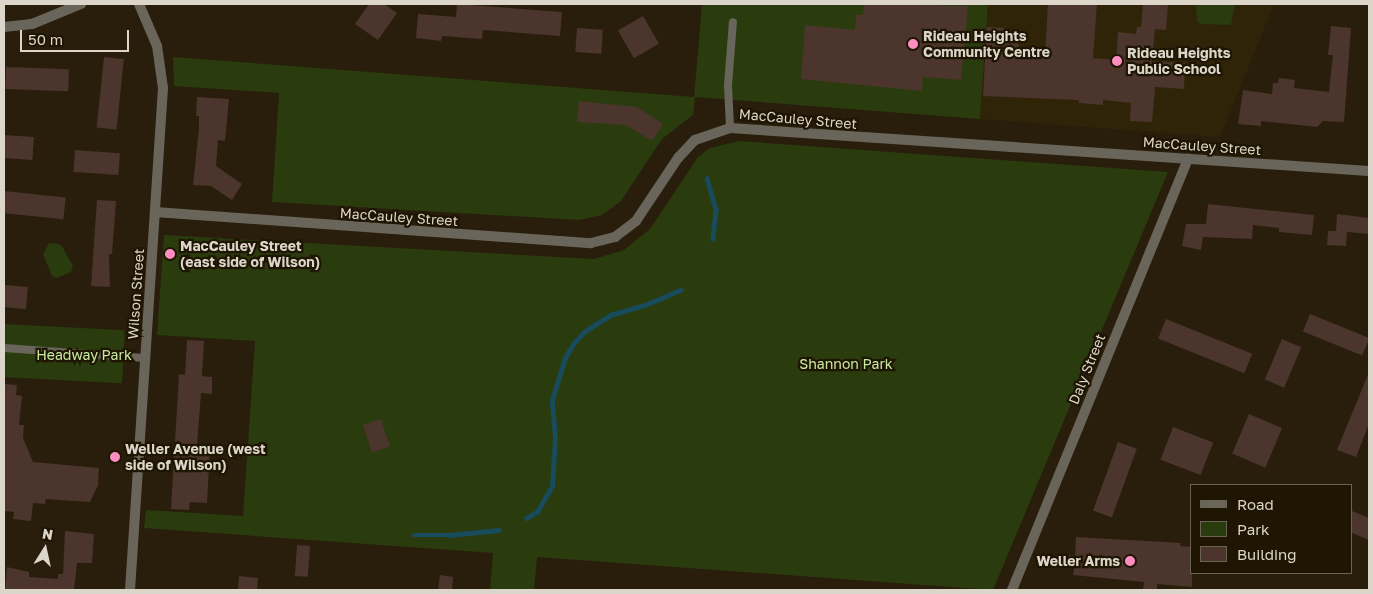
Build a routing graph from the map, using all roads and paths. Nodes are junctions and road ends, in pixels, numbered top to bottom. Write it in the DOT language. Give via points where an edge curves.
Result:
graph roads {
  1 [pos="81,4"];
  2 [pos="139,4"];
  3 [pos="733,22"];
  4 [pos="4,27"];
  5 [pos="730,128"];
  6 [pos="1188,158"];
  7 [pos="1369,171"];
  8 [pos="155,212"];
  9 [pos="4,348"];
  10 [pos="146,358"];
  11 [pos="130,590"];
  12 [pos="1012,590"];
  1 -- 4 [label="street" via="32,24"];
  2 -- 8 [label="street, Wilson Street" via="157,46 162,67"];
  3 -- 5 [label="lane" via="728,85"];
  5 -- 6 [label="street, MacCauley Street"];
  5 -- 8 [label="street, MacCauley Street" via="695,140 678,158 636,222 615,237 591,243"];
  6 -- 7 [label="street, MacCauley Street"];
  6 -- 12 [label="street, Daly Street"];
  8 -- 10 [label="street, Wilson Street"];
  9 -- 10 [label="lane"];
  10 -- 11 [label="street, Wilson Street"];
}
